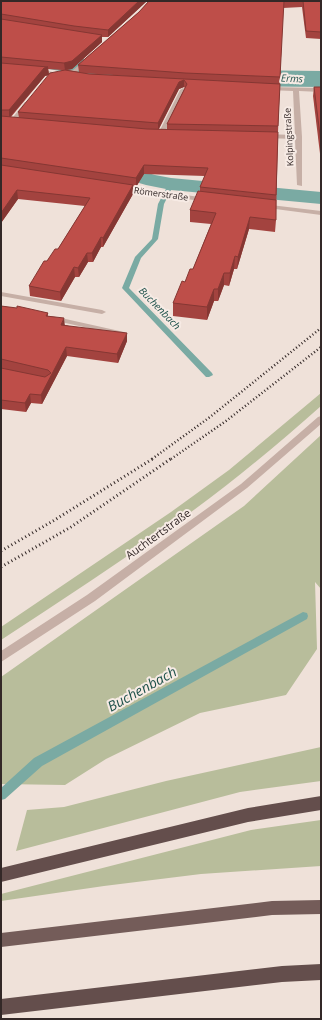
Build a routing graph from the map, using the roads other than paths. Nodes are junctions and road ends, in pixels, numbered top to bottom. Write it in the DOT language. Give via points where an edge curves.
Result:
graph roads {
  1 [pos="94,54"];
  2 [pos="26,70"];
  3 [pos="62,74"];
  4 [pos="46,80"];
  5 [pos="178,84"];
  6 [pos="258,88"];
  7 [pos="296,89"];
  8 [pos="321,90"];
  9 [pos="29,100"];
  10 [pos="24,123"];
  11 [pos="154,134"];
  12 [pos="161,134"];
  13 [pos="170,134"];
  14 [pos="254,136"];
  15 [pos="298,137"];
  16 [pos="300,185"];
  17 [pos="116,188"];
  18 [pos="217,201"];
  19 [pos="252,205"];
  20 [pos="321,213"];
  21 [pos="1,294"];
  22 [pos="102,312"];
  23 [pos="40,316"];
  24 [pos="125,334"];
  25 [pos="321,419"];
  26 [pos="1,657"];
  27 [pos="321,803"];
  28 [pos="1,875"];
  29 [pos="321,907"];
  30 [pos="1,940"];
  31 [pos="321,972"];
  32 [pos="1,1007"];
  1 -- 3 [label="street" via="76,74"];
  2 -- 3 [label="street"];
  3 -- 4 [label="street"];
  5 -- 12 [label="street" via="184,87"];
  6 -- 7 [label="street"];
  7 -- 8 [label="street"];
  7 -- 15 [label="street, Kolpingstraße"];
  9 -- 10 [label="street" via="9,121"];
  11 -- 12 [label="street"];
  12 -- 13 [label="street"];
  14 -- 15 [label="street"];
  15 -- 16 [label="street, Kolpingstraße"];
  17 -- 18 [label="street, Römerstraße"];
  19 -- 20 [label="street"];
  21 -- 22 [label="street"];
  23 -- 24 [label="street"];
  25 -- 26 [label="street, Auchtertstraße" via="244,486 91,598"];
  27 -- 28 [label="highway" via="248,815"];
  29 -- 30 [label="main road" via="272,908"];
  31 -- 32 [label="highway" via="282,974"];
}
